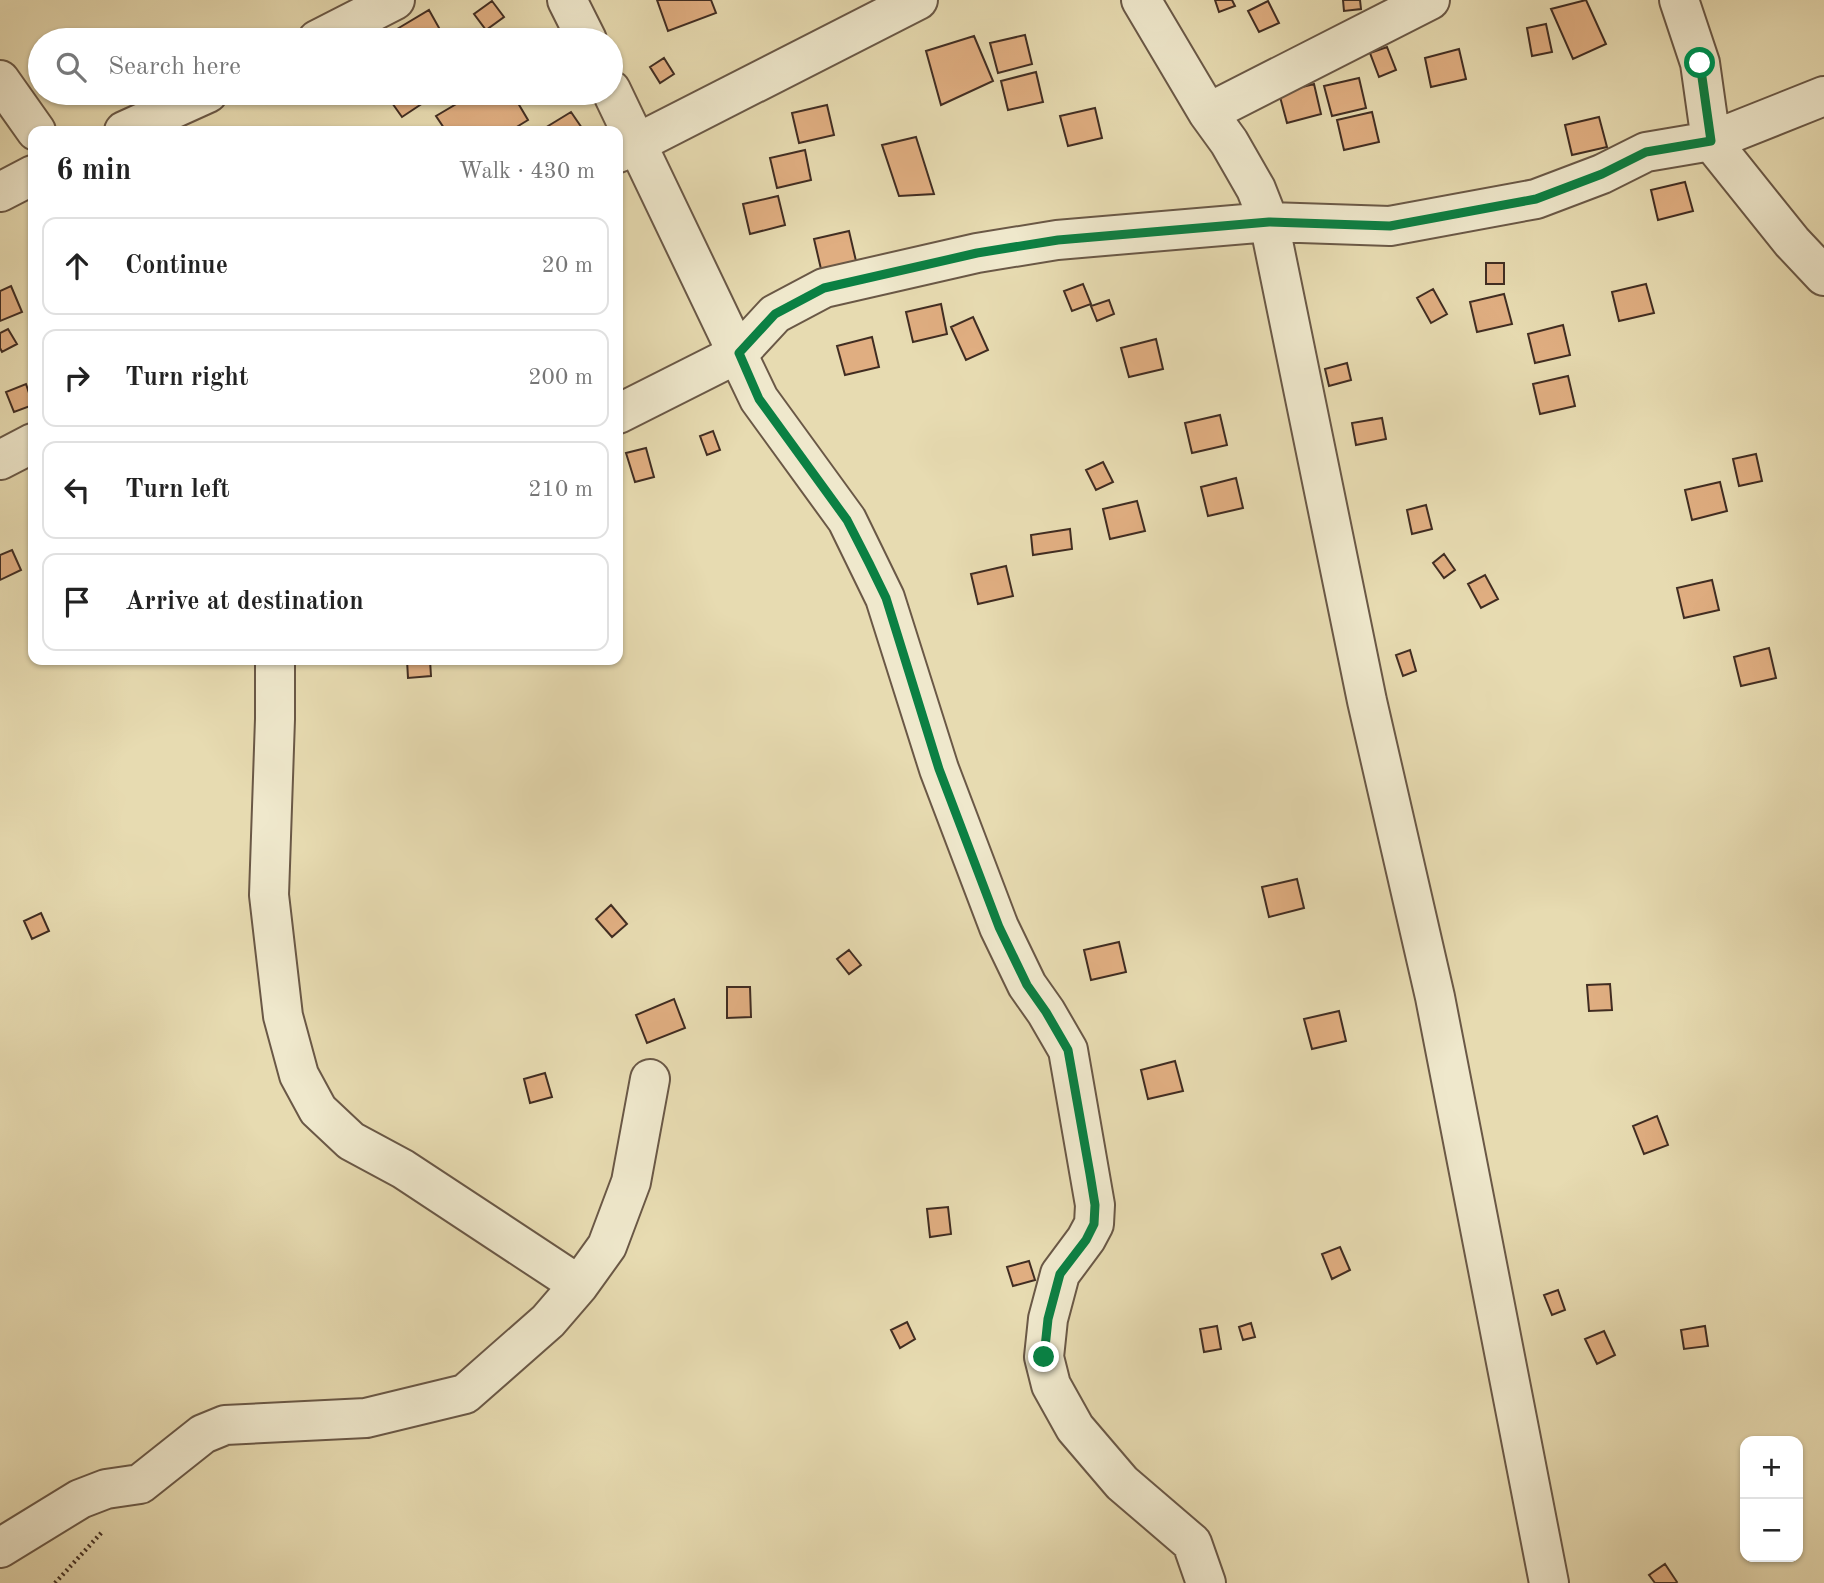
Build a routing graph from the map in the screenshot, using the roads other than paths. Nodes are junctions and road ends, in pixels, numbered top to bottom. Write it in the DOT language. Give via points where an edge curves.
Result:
graph roads {
  1 [pos="395,0"];
  2 [pos="567,0"];
  3 [pos="918,0"];
  4 [pos="1141,0"];
  5 [pos="1430,0"];
  6 [pos="1679,0"];
  7 [pos="340,28"];
  8 [pos="581,28"];
  9 [pos="0,80"];
  10 [pos="1824,96"];
  11 [pos="181,105"];
  12 [pos="615,105"];
  13 [pos="1208,113"];
  14 [pos="32,126"];
  15 [pos="135,126"];
  16 [pos="621,126"];
  17 [pos="1711,141"];
  18 [pos="627,149"];
  19 [pos="28,177"];
  20 [pos="0,191"];
  21 [pos="1269,222"];
  22 [pos="1824,276"];
  23 [pos="739,353"];
  24 [pos="623,411"];
  25 [pos="28,446"];
  26 [pos="0,460"];
  27 [pos="275,665"];
  28 [pos="650,1079"];
  29 [pos="579,1285"];
  30 [pos="0,1548"];
  31 [pos="1206,1583"];
  32 [pos="1549,1583"];
  1 -- 7 [label="street"];
  2 -- 8 [label="street"];
  3 -- 18 [label="street"];
  4 -- 13 [label="street"];
  5 -- 13 [label="street"];
  6 -- 17 [label="street" via="1700,63"];
  9 -- 14 [label="street"];
  10 -- 17 [label="street"];
  11 -- 15 [label="street"];
  12 -- 16 [label="street"];
  13 -- 21 [label="street" via="1256,189"];
  17 -- 21 [label="street" via="1646,152 1536,199 1390,226"];
  17 -- 22 [label="street"];
  18 -- 23 [label="street"];
  19 -- 20 [label="street"];
  21 -- 23 [label="street" via="1058,240 977,253 824,288 775,314"];
  21 -- 32 [label="street" via="1367,701 1435,998"];
  23 -- 24 [label="street"];
  23 -- 31 [label="street" via="759,399 847,520 886,598 939,769 999,927 1027,985 1068,1050 1095,1205 1094,1224 1060,1274 1048,1319 1044,1357 1051,1385 1075,1428 1122,1483 1192,1543"];
  25 -- 26 [label="street"];
  27 -- 29 [label="street" via="269,895 283,1016 299,1075 318,1110 351,1141 403,1169"];
  28 -- 29 [label="street" via="631,1182 607,1246"];
  29 -- 30 [label="street" via="548,1321 465,1394 366,1418 225,1424 203,1434 140,1484 80,1499"];
}
